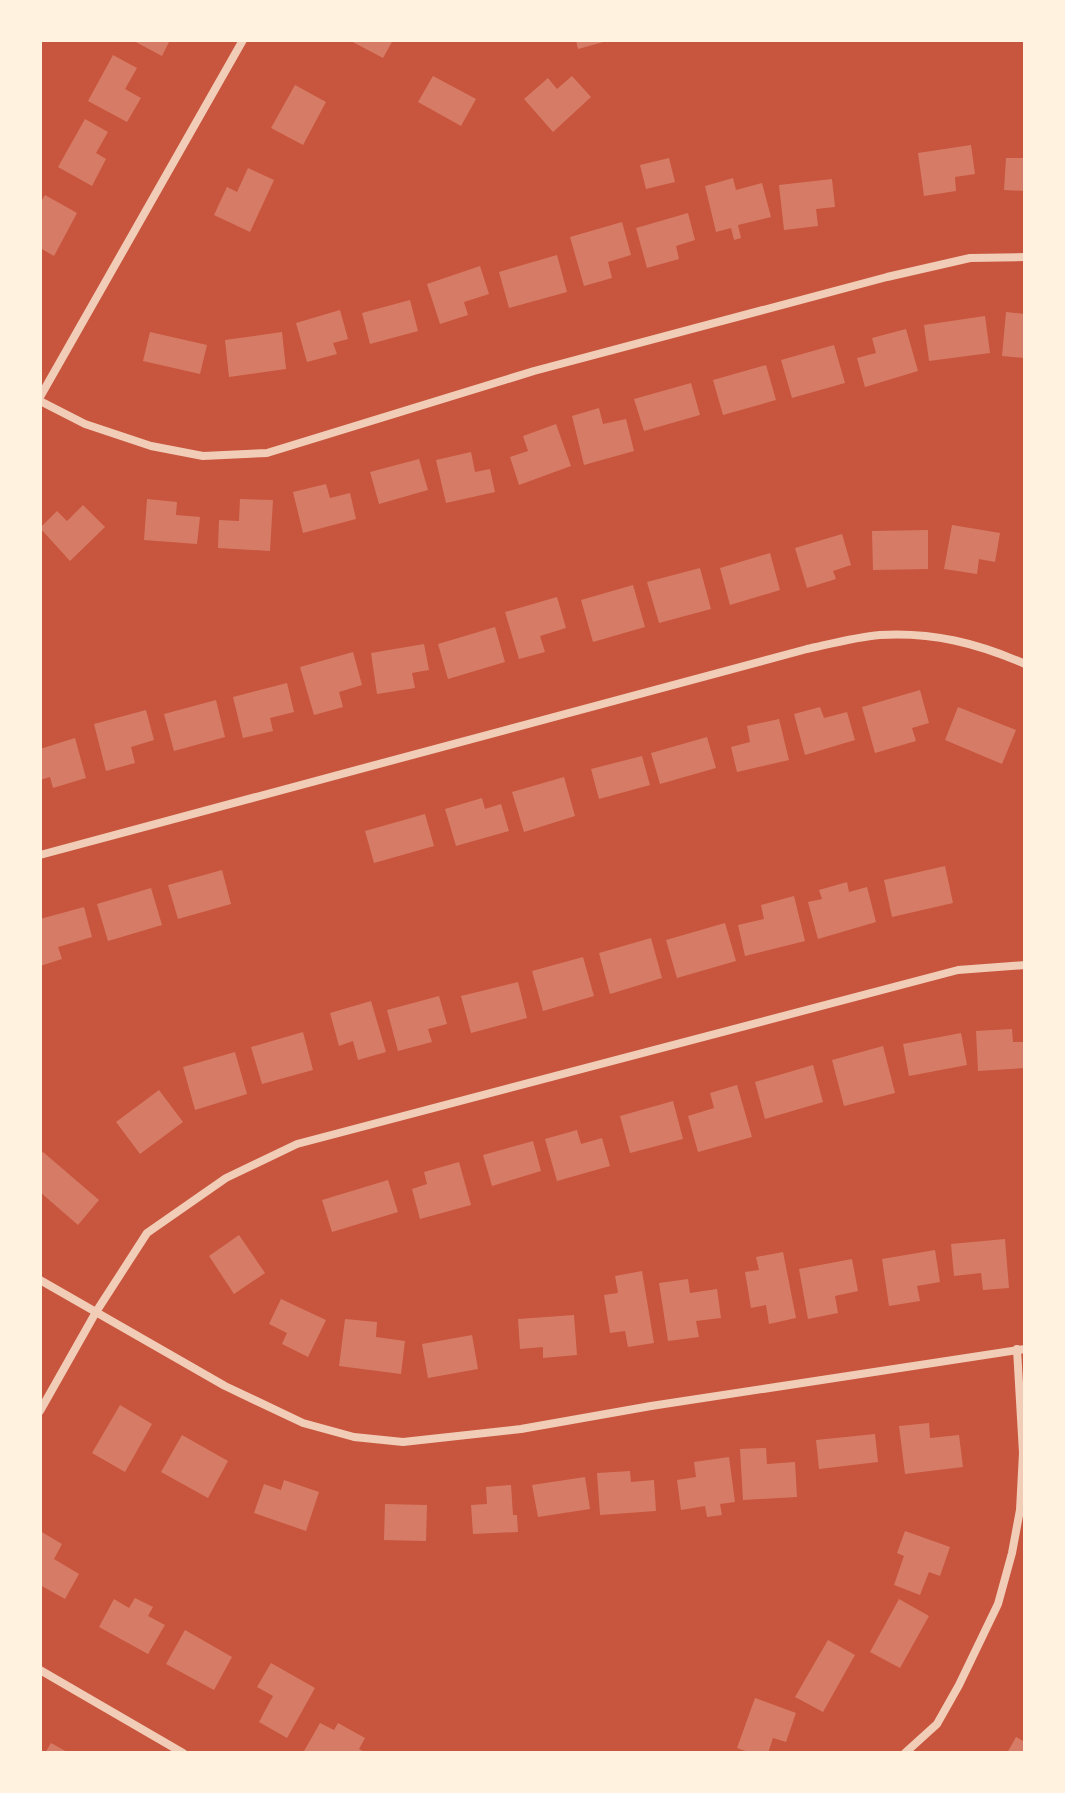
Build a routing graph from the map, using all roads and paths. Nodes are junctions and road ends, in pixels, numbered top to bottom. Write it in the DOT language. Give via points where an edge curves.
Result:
graph roads {
  1 [pos="243,40"];
  2 [pos="1025,257"];
  3 [pos="40,399"];
  4 [pos="1025,664"];
  5 [pos="40,855"];
  6 [pos="1025,965"];
  7 [pos="40,1280"];
  8 [pos="96,1312"];
  9 [pos="1021,1349"];
  10 [pos="40,1411"];
  11 [pos="40,1670"];
  12 [pos="183,1753"];
  13 [pos="905,1753"];
  1 -- 3 [label="street"];
  2 -- 3 [label="street" via="970,258 887,277 534,371 267,453 203,456 151,446 85,424"];
  4 -- 5 [label="street" via="986,647 937,636 879,635 821,646"];
  6 -- 8 [label="street" via="958,970 297,1144 226,1178 147,1233"];
  7 -- 8 [label="street"];
  8 -- 9 [label="street" via="225,1386 303,1423 354,1437 403,1442 521,1429"];
  8 -- 10 [label="street"];
  9 -- 13 [label="street" via="1020,1510 998,1604 937,1724"];
  11 -- 12 [label="street"];
}
